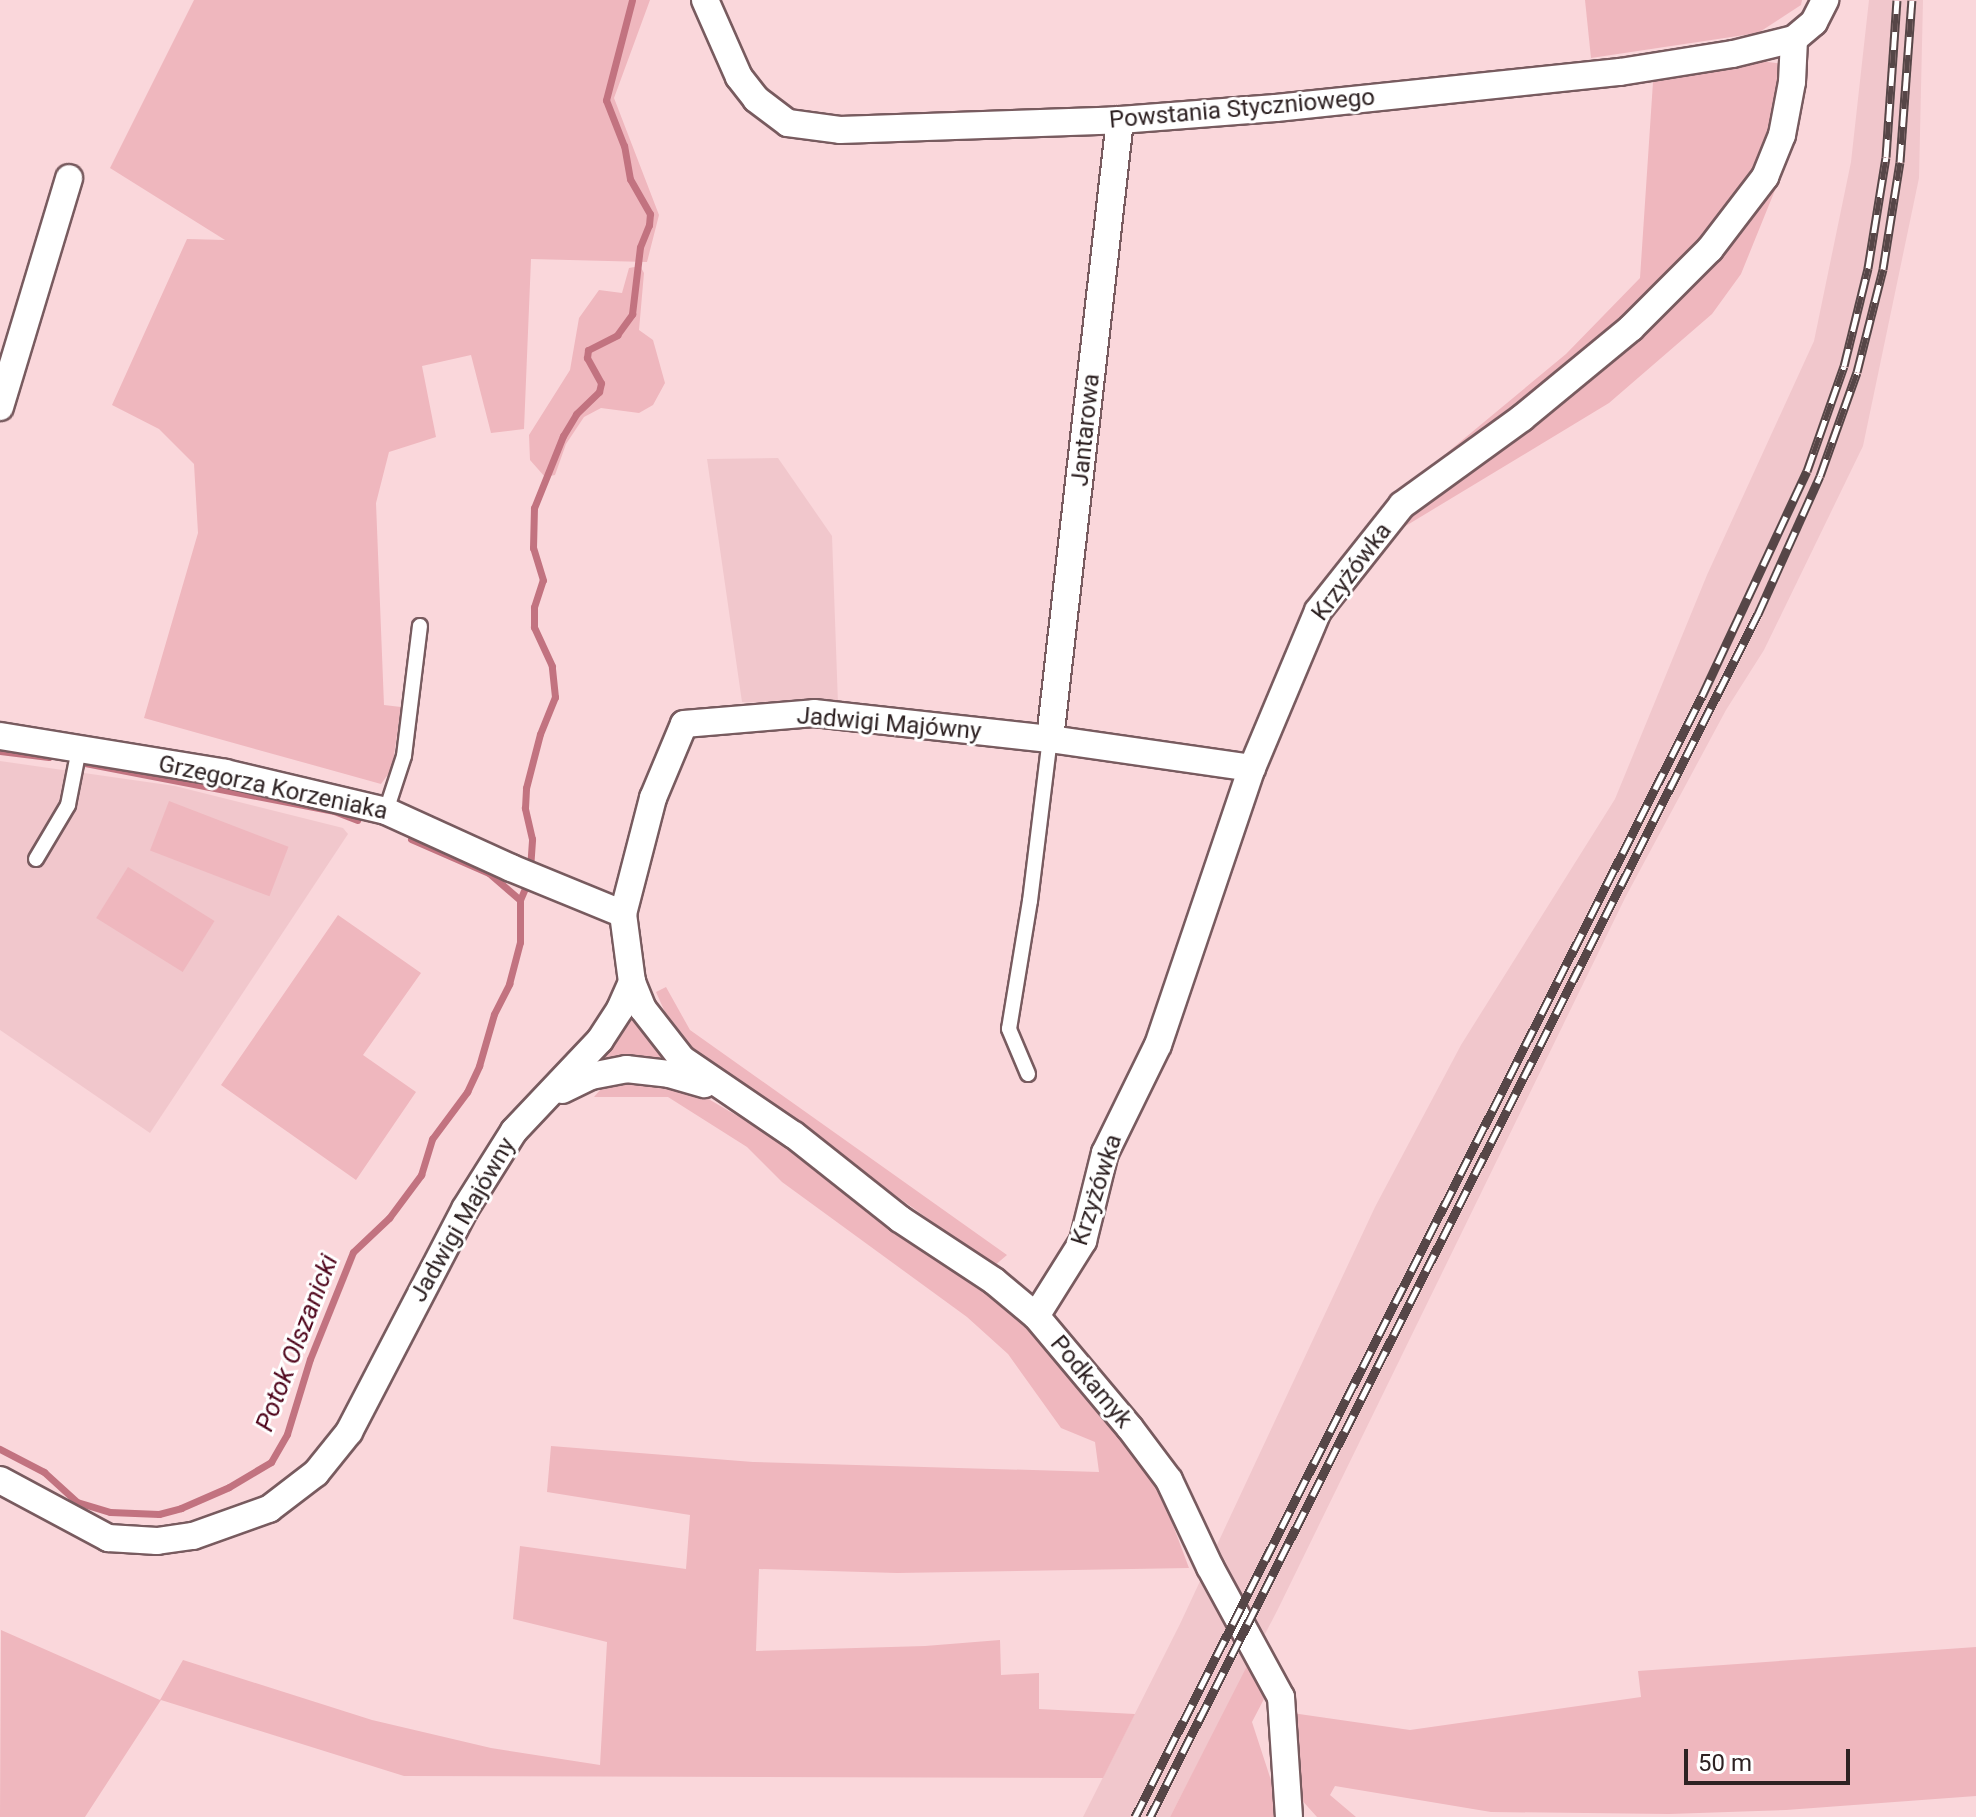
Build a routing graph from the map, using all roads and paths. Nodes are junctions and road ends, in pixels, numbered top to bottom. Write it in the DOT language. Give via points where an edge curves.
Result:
graph roads {
  1 [pos="705,0"];
  2 [pos="1825,0"];
  3 [pos="1794,39"];
  4 [pos="1120,120"];
  5 [pos="69,178"];
  6 [pos="0,407"];
  7 [pos="420,626"];
  8 [pos="0,736"];
  9 [pos="1050,739"];
  10 [pos="79,749"];
  11 [pos="1252,768"];
  12 [pos="386,811"];
  13 [pos="36,859"];
  14 [pos="623,914"];
  15 [pos="632,982"];
  16 [pos="1028,1074"];
  17 [pos="720,1088"];
  18 [pos="544,1099"];
  19 [pos="1036,1316"];
  20 [pos="0,1480"];
  21 [pos="1294,1812"];
  1 -- 4 [label="street, Powstania Styczniowego" via="739,77 756,99 788,123 840,130"];
  2 -- 3 [label="street" via="1814,22"];
  3 -- 4 [label="street, Powstania Styczniowego" via="1606,73"];
  3 -- 11 [label="street, Krzyżówka" via="1782,135 1765,177 1710,249 1631,328 1522,418 1402,505 1318,611"];
  4 -- 9 [label="street, Jantarowa"];
  5 -- 6 [label="street"];
  7 -- 12 [label="lane" via="404,756"];
  8 -- 10 [label="street, Grzegorza Korzeniaka"];
  9 -- 11 [label="street"];
  9 -- 14 [label="street, Jadwigi Majówny" via="814,713 684,724 653,798"];
  9 -- 16 [label="lane, Jantarowa" via="1009,1029"];
  10 -- 12 [label="street, Grzegorza Korzeniaka" via="225,773"];
  10 -- 13 [label="lane" via="68,805"];
  11 -- 19 [label="street, Krzyżówka" via="1158,1045 1105,1153 1083,1241"];
  12 -- 14 [label="street, Grzegorza Korzeniaka"];
  14 -- 15 [label="street, Jadwigi Majówny"];
  15 -- 17 [label="street, Podkamyk" via="659,1032 682,1059"];
  15 -- 18 [label="street, Jadwigi Majówny" via="600,1040"];
  17 -- 18 [label="street, Podkamyk" via="626,1069 591,1076"];
  17 -- 19 [label="street, Podkamyk" via="794,1135"];
  18 -- 20 [label="street, Jadwigi Majówny" via="514,1131 465,1209 349,1432 316,1473 269,1509 193,1536 157,1541 108,1538"];
  19 -- 21 [label="street, Podkamyk" via="1169,1480 1281,1697"];
}
